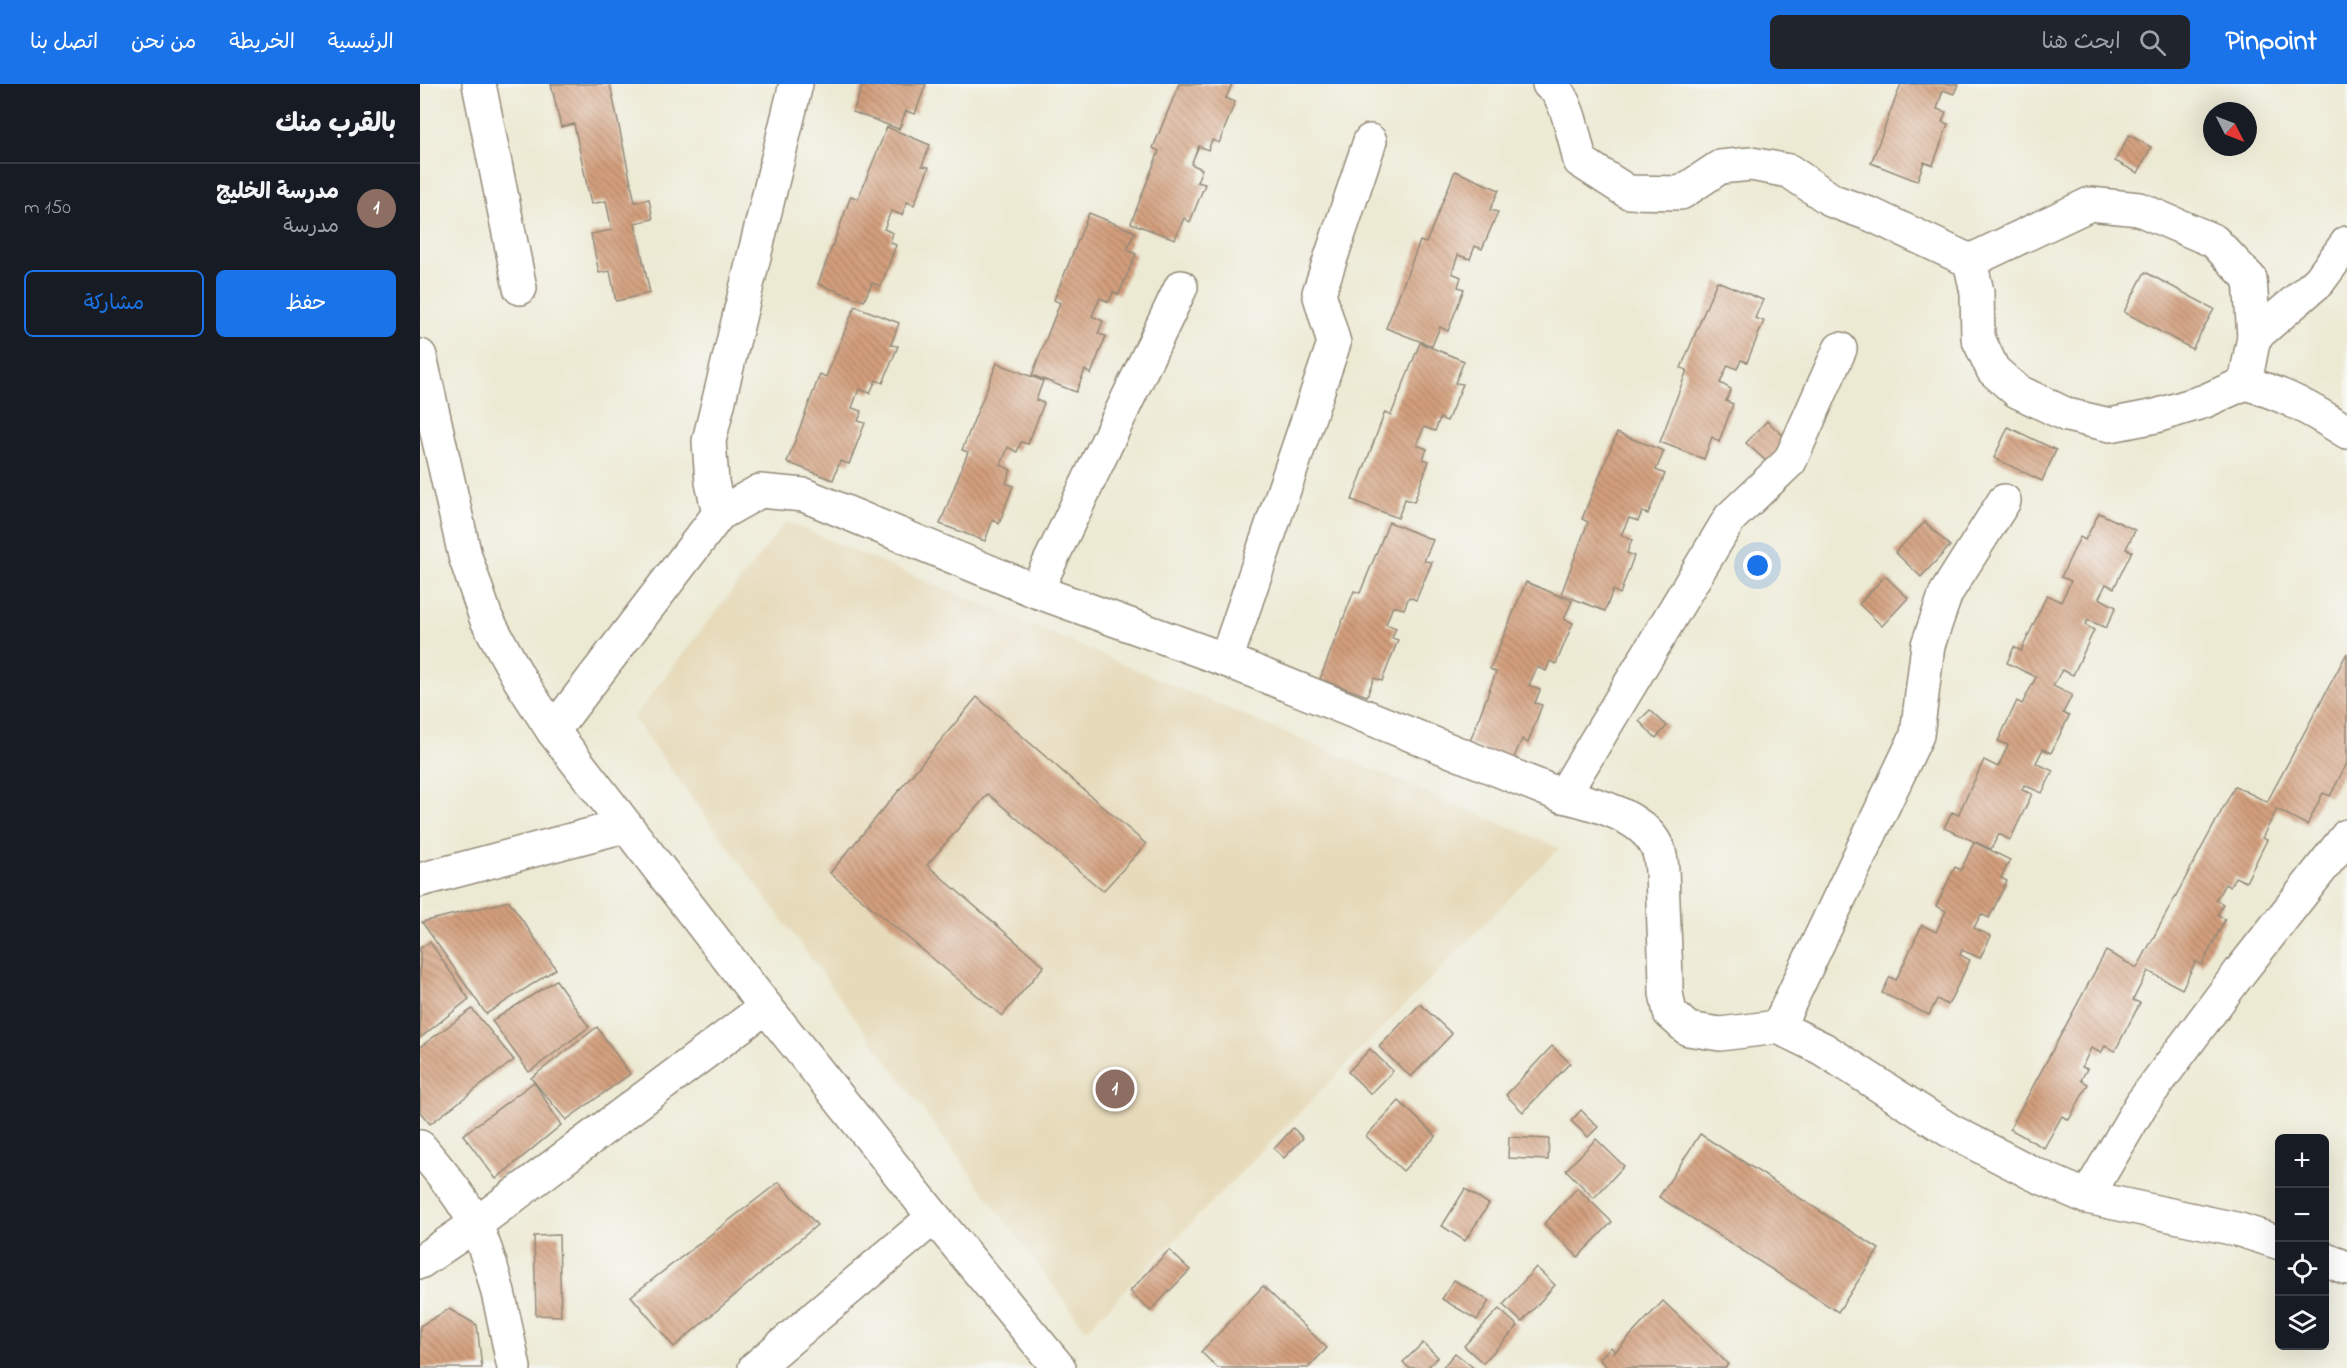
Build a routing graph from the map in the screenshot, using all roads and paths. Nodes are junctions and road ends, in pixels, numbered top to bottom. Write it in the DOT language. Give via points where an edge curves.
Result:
graph roads {
  1 [pos="479,84"];
  2 [pos="796,84"];
  3 [pos="1549,84"];
  4 [pos="1370,141"];
  5 [pos="2347,243"];
  6 [pos="1970,261"];
  7 [pos="1181,287"];
  8 [pos="520,288"];
  9 [pos="2254,337"];
  10 [pos="1840,349"];
  11 [pos="420,356"];
  12 [pos="2245,383"];
  13 [pos="2347,432"];
  14 [pos="2004,501"];
  15 [pos="719,514"];
  16 [pos="1036,591"];
  17 [pos="1226,660"];
  18 [pos="553,731"];
  19 [pos="1563,796"];
  20 [pos="624,826"];
  21 [pos="2347,836"];
  22 [pos="420,880"];
  23 [pos="766,1007"];
  24 [pos="1778,1027"];
  25 [pos="420,1147"];
  26 [pos="2087,1197"];
  27 [pos="934,1218"];
  28 [pos="476,1224"];
  29 [pos="2277,1242"];
  30 [pos="2329,1261"];
  31 [pos="420,1262"];
  32 [pos="2347,1268"];
  33 [pos="514,1368"];
  34 [pos="755,1368"];
  35 [pos="1059,1368"];
  1 -- 8 [label="street"];
  2 -- 15 [label="street" via="709,441"];
  3 -- 6 [label="street" via="1557,88 1580,161 1628,192 1681,193 1720,167 1751,164 1789,171 1833,201"];
  4 -- 17 [label="street" via="1319,293 1334,343"];
  5 -- 9 [label="street" via="2319,281"];
  6 -- 9 [label="street" via="2090,204 2139,208 2214,241 2250,279"];
  6 -- 12 [label="street" via="1977,292 1978,338 1993,370 2017,391 2067,415 2110,425 2205,401"];
  7 -- 16 [label="street"];
  9 -- 12 [label="street"];
  10 -- 19 [label="street" via="1790,461 1730,518"];
  11 -- 18 [label="street" via="465,556 486,618"];
  12 -- 13 [label="street" via="2278,392"];
  14 -- 24 [label="street" via="1946,593 1928,645 1917,735"];
  15 -- 16 [label="street" via="760,491 804,495"];
  15 -- 18 [label="street"];
  16 -- 17 [label="street"];
  17 -- 19 [label="street"];
  18 -- 20 [label="street"];
  19 -- 24 [label="street" via="1597,804 1625,817 1645,830 1658,848 1670,1013 1688,1029 1720,1034"];
  20 -- 22 [label="street"];
  20 -- 23 [label="street"];
  21 -- 26 [label="street" via="2142,1103"];
  23 -- 27 [label="street"];
  23 -- 28 [label="street"];
  24 -- 26 [label="street" via="1823,1049 1949,1130"];
  25 -- 28 [label="street"];
  26 -- 29 [label="street" via="2240,1230"];
  27 -- 34 [label="street"];
  27 -- 35 [label="street"];
  28 -- 31 [label="street"];
  28 -- 33 [label="street" via="494,1276"];
  30 -- 32 [label="street"];
}
